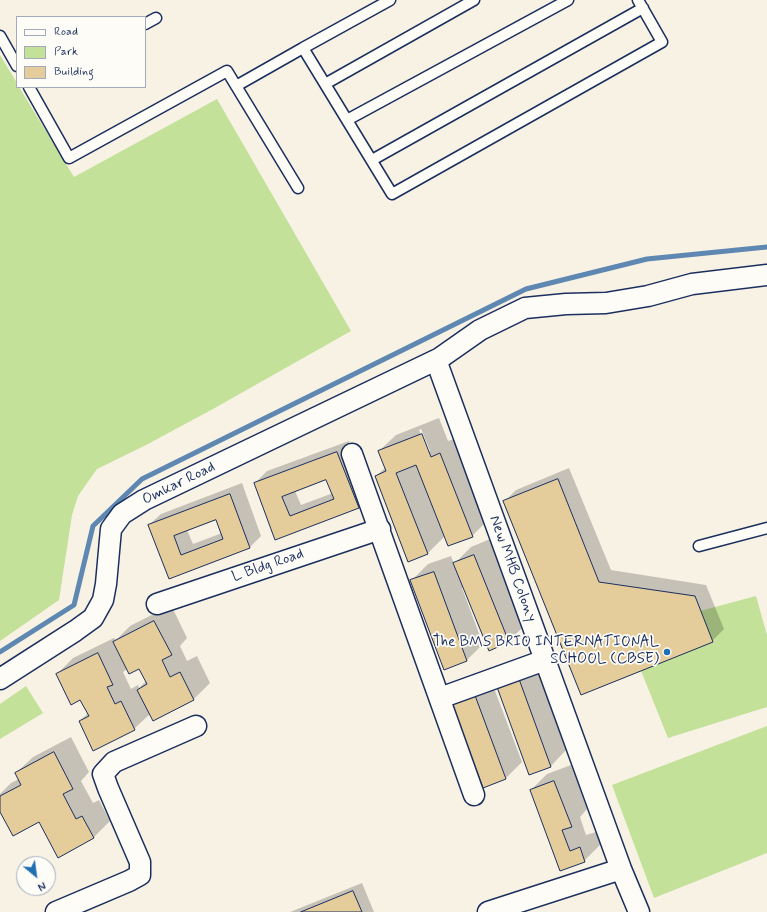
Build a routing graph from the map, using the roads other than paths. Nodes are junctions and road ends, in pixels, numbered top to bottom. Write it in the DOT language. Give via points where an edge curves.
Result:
graph roads {
  1 [pos="390,0"];
  2 [pos="474,0"];
  3 [pos="568,0"];
  4 [pos="640,4"];
  5 [pos="156,18"];
  6 [pos="146,23"];
  7 [pos="0,36"];
  8 [pos="303,48"];
  9 [pos="16,64"];
  10 [pos="325,84"];
  11 [pos="236,86"];
  12 [pos="30,88"];
  13 [pos="347,120"];
  14 [pos="372,160"];
  15 [pos="298,188"];
  16 [pos="767,275"];
  17 [pos="436,360"];
  18 [pos="352,454"];
  19 [pos="767,528"];
  20 [pos="380,529"];
  21 [pos="699,546"];
  22 [pos="157,604"];
  23 [pos="545,660"];
  24 [pos="0,679"];
  25 [pos="440,698"];
  26 [pos="196,726"];
  27 [pos="474,795"];
  28 [pos="621,869"];
  29 [pos="56,912"];
  30 [pos="488,912"];
  31 [pos="639,912"];
  1 -- 8 [label="lane"];
  2 -- 10 [label="lane"];
  3 -- 13 [label="lane"];
  4 -- 14 [label="lane"];
  4 -- 14 [label="lane" via="662,42 392,194"];
  5 -- 6 [label="lane"];
  7 -- 9 [label="lane"];
  8 -- 10 [label="lane"];
  8 -- 11 [label="lane"];
  10 -- 13 [label="lane"];
  11 -- 12 [label="lane" via="227,71 69,158"];
  11 -- 15 [label="lane"];
  13 -- 14 [label="lane"];
  16 -- 17 [label="street, Omkar Road" via="692,284 648,296 606,303 525,308 480,330"];
  17 -- 23 [label="street, New MHB Colony"];
  17 -- 24 [label="street, Omkar Road" via="144,500 122,514 111,529 103,600 93,618"];
  18 -- 20 [label="street"];
  19 -- 21 [label="lane"];
  20 -- 22 [label="street, L Bldg Road"];
  20 -- 25 [label="street"];
  23 -- 25 [label="street"];
  23 -- 28 [label="street, New MHB Colony"];
  25 -- 27 [label="street"];
  26 -- 29 [label="street" via="114,762 103,774 140,862 140,875"];
  28 -- 30 [label="street"];
  28 -- 31 [label="street, New MHB Colony"];
}
